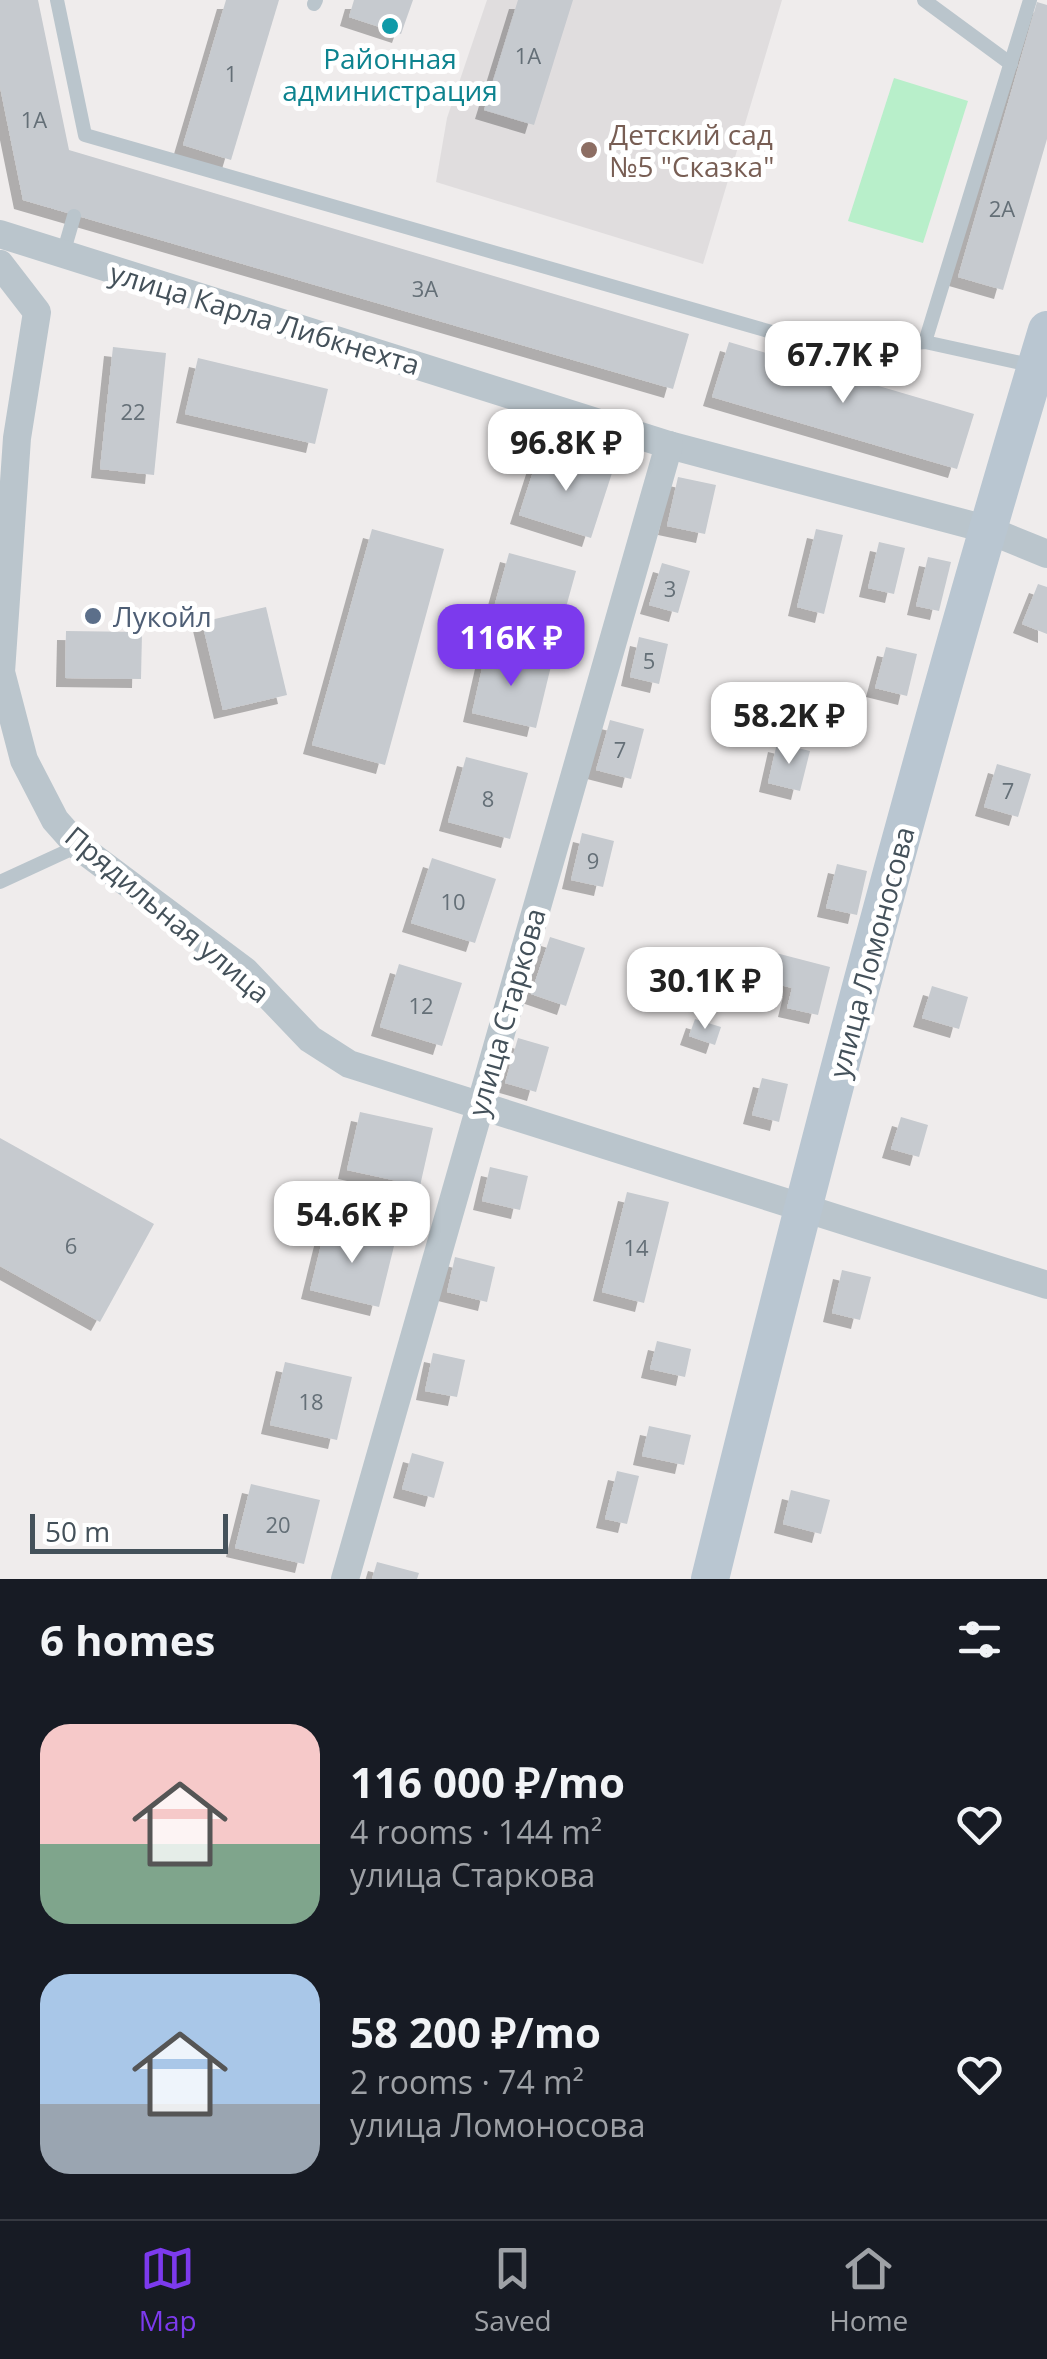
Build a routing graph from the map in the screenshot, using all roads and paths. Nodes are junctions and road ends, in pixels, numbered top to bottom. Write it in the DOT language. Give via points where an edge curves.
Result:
graph roads {
  1 [pos="57,0"];
  2 [pos="924,0"];
  3 [pos="1030,0"];
  4 [pos="1011,64"];
  5 [pos="98,139"];
  6 [pos="92,158"];
  7 [pos="74,216"];
  8 [pos="0,234"];
  9 [pos="63,254"];
  10 [pos="0,264"];
  11 [pos="1047,330"];
  12 [pos="924,342"];
  13 [pos="1036,366"];
  14 [pos="669,445"];
  15 [pos="986,529"];
  16 [pos="1047,554"];
  17 [pos="78,846"];
  18 [pos="0,882"];
  19 [pos="478,1106"];
  20 [pos="800,1210"];
  21 [pos="1047,1285"];
  22 [pos="345,1579"];
  23 [pos="710,1579"];
  1 -- 5 [label="lane" via="86,136"];
  2 -- 4 [label="lane"];
  3 -- 4 [label="lane"];
  4 -- 12 [label="lane"];
  5 -- 6 [label="lane"];
  5 -- 12 [label="lane" via="838,351"];
  7 -- 9 [label="lane"];
  8 -- 9 [label="street, улица Карла Либкнехта"];
  9 -- 14 [label="street, улица Карла Либкнехта"];
  10 -- 17 [label="street, Прядильная улица" via="36,312 17,438 1,672 24,760 55,820"];
  11 -- 13 [label="main road, улица Ломоносова"];
  12 -- 13 [label="lane"];
  13 -- 15 [label="main road, улица Ломоносова"];
  14 -- 15 [label="street, улица Карла Либкнехта"];
  14 -- 19 [label="street, улица Старкова"];
  15 -- 16 [label="street, улица Карла Либкнехта"];
  15 -- 20 [label="main road, улица Ломоносова"];
  17 -- 18 [label="lane"];
  17 -- 19 [label="street, Прядильная улица" via="245,970 348,1064"];
  19 -- 20 [label="street, Прядильная улица"];
  19 -- 22 [label="street, улица Старкова"];
  20 -- 21 [label="street, Прядильная улица"];
  20 -- 23 [label="main road, улица Ломоносова"];
}
